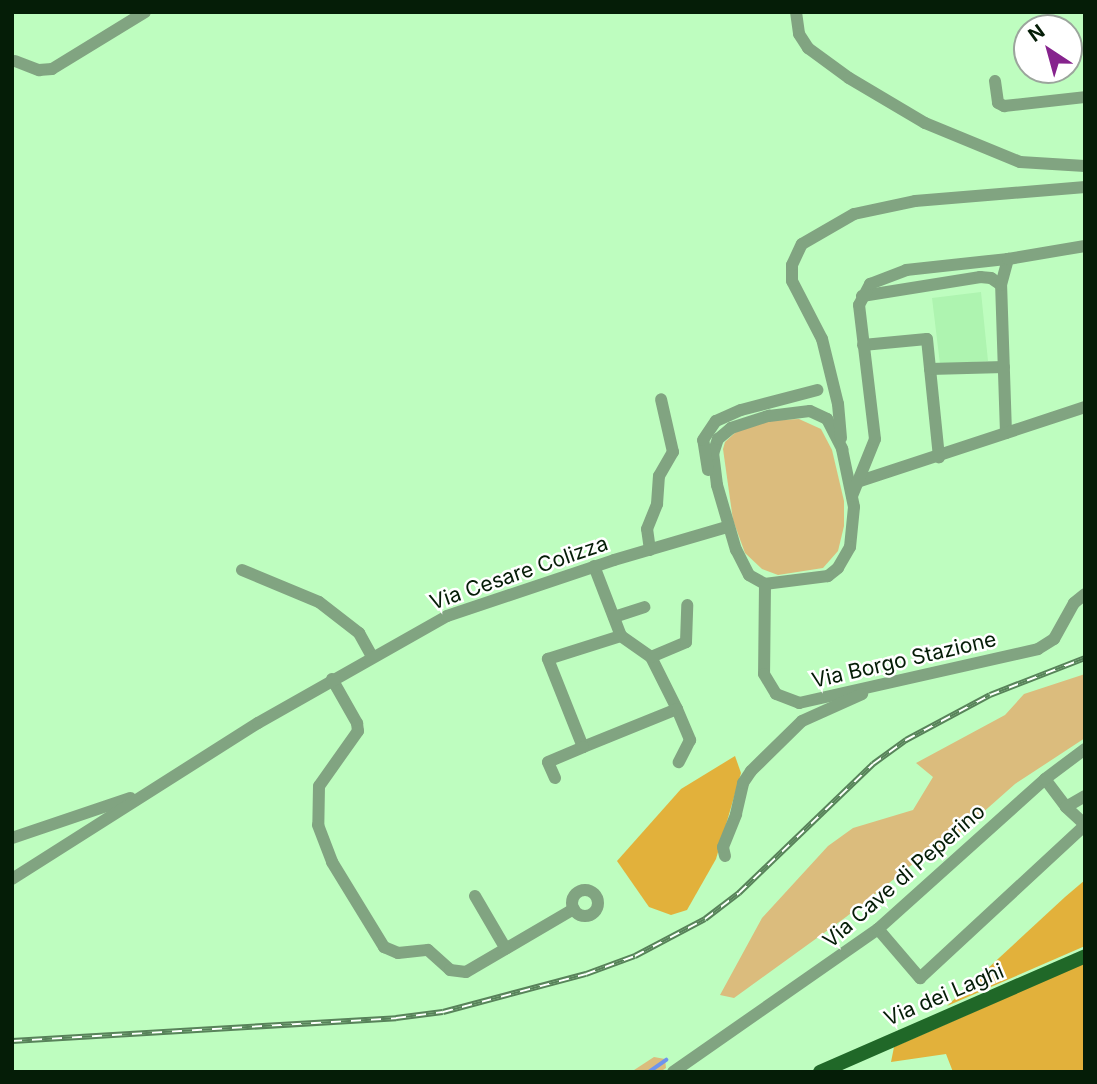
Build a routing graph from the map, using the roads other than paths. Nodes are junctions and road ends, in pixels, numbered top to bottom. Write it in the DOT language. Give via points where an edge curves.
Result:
graph roads {
  1 [pos="145,12"];
  2 [pos="796,12"];
  3 [pos="15,61"];
  4 [pos="995,81"];
  5 [pos="1085,97"];
  6 [pos="1085,166"];
  7 [pos="1085,187"];
  8 [pos="1085,246"];
  9 [pos="1007,259"];
  10 [pos="1001,285"];
  11 [pos="862,296"];
  12 [pos="863,345"];
  13 [pos="1004,367"];
  14 [pos="930,369"];
  15 [pos="817,390"];
  16 [pos="661,399"];
  17 [pos="1085,407"];
  18 [pos="1006,433"];
  19 [pos="842,449"];
  20 [pos="939,457"];
  21 [pos="866,464"];
  22 [pos="846,472"];
  23 [pos="857,482"];
  24 [pos="852,496"];
  25 [pos="724,528"];
  26 [pos="650,550"];
  27 [pos="594,566"];
  28 [pos="243,570"];
  29 [pos="765,584"];
  30 [pos="1085,594"];
  31 [pos="687,605"];
  32 [pos="644,607"];
  33 [pos="614,617"];
  34 [pos="621,636"];
  35 [pos="372,656"];
  36 [pos="651,657"];
  37 [pos="332,679"];
  38 [pos="867,688"];
  39 [pos="677,709"];
  40 [pos="583,747"];
  41 [pos="1085,749"];
  42 [pos="679,762"];
  43 [pos="555,778"];
  44 [pos="1045,779"];
  45 [pos="153,788"];
  46 [pos="1085,796"];
  47 [pos="1066,807"];
  48 [pos="67,820"];
  49 [pos="1085,825"];
  50 [pos="12,838"];
  51 [pos="63,847"];
  52 [pos="724,856"];
  53 [pos="12,879"];
  54 [pos="475,896"];
  55 [pos="574,909"];
  56 [pos="878,929"];
  57 [pos="506,948"];
  58 [pos="1085,956"];
  59 [pos="673,1072"];
  60 [pos="820,1072"];
  1 -- 3 [label="street" via="52,69 39,70"];
  2 -- 6 [label="street" via="799,34 808,48 925,123 1020,162"];
  4 -- 5 [label="street" via="997,99 1004,106"];
  7 -- 19 [label="street" via="903,203 854,214 802,244 792,265 792,281 822,338 838,404"];
  8 -- 9 [label="street"];
  9 -- 10 [label="street"];
  9 -- 11 [label="street" via="906,270 877,279"];
  10 -- 11 [label="street" via="980,277"];
  10 -- 13 [label="street"];
  11 -- 12 [label="street"];
  12 -- 14 [label="street" via="927,339"];
  12 -- 21 [label="street" via="875,439"];
  13 -- 14 [label="street"];
  13 -- 18 [label="street"];
  14 -- 20 [label="street"];
  15 -- 25 [label="street" via="736,411 708,429 703,447"];
  16 -- 26 [label="street" via="673,452 659,476 657,505 647,529"];
  17 -- 18 [label="street"];
  18 -- 20 [label="street"];
  19 -- 22 [label="street"];
  19 -- 25 [label="street" via="827,419 810,411 769,416 727,431 718,439 713,465"];
  20 -- 23 [label="street"];
  21 -- 22 [label="street"];
  21 -- 23 [label="street"];
  22 -- 24 [label="street"];
  23 -- 24 [label="street"];
  24 -- 29 [label="street" via="850,547 838,568 817,580"];
  25 -- 26 [label="street, Via Cesare Colizza"];
  25 -- 29 [label="street" via="745,570"];
  26 -- 27 [label="street, Via Cesare Colizza"];
  27 -- 33 [label="street"];
  27 -- 35 [label="street, Via Cesare Colizza" via="446,617"];
  28 -- 35 [label="street" via="319,602 359,633"];
  29 -- 38 [label="street, Via Borgo Stazione" via="764,674 776,694 799,703"];
  30 -- 38 [label="street, Via Borgo Stazione" via="1047,645"];
  31 -- 36 [label="street" via="685,642"];
  32 -- 33 [label="street"];
  33 -- 34 [label="street"];
  34 -- 36 [label="street"];
  34 -- 40 [label="street" via="548,659"];
  35 -- 37 [label="street, Via Cesare Colizza"];
  36 -- 39 [label="street"];
  37 -- 45 [label="street, Via Cesare Colizza"];
  37 -- 57 [label="street" via="358,731 319,786 318,825 329,855 378,939 398,953 428,950 450,970 461,973"];
  38 -- 52 [label="street" via="861,696 802,721 751,771 743,783"];
  39 -- 40 [label="street"];
  39 -- 42 [label="street" via="690,740"];
  40 -- 43 [label="street" via="548,762"];
  41 -- 44 [label="street, Via Cave di Peperino"];
  44 -- 47 [label="street"];
  44 -- 56 [label="street, Via Cave di Peperino"];
  45 -- 48 [label="street"];
  45 -- 51 [label="street, Via Cesare Colizza"];
  46 -- 47 [label="street"];
  47 -- 49 [label="street"];
  48 -- 50 [label="street"];
  48 -- 51 [label="street" via="72,834"];
  49 -- 56 [label="street" via="920,978"];
  51 -- 53 [label="street, Via Cesare Colizza"];
  54 -- 57 [label="street"];
  55 -- 57 [label="street"];
  56 -- 59 [label="street, Via Cave di Peperino"];
  58 -- 60 [label="main road, Via dei Laghi"];
}
